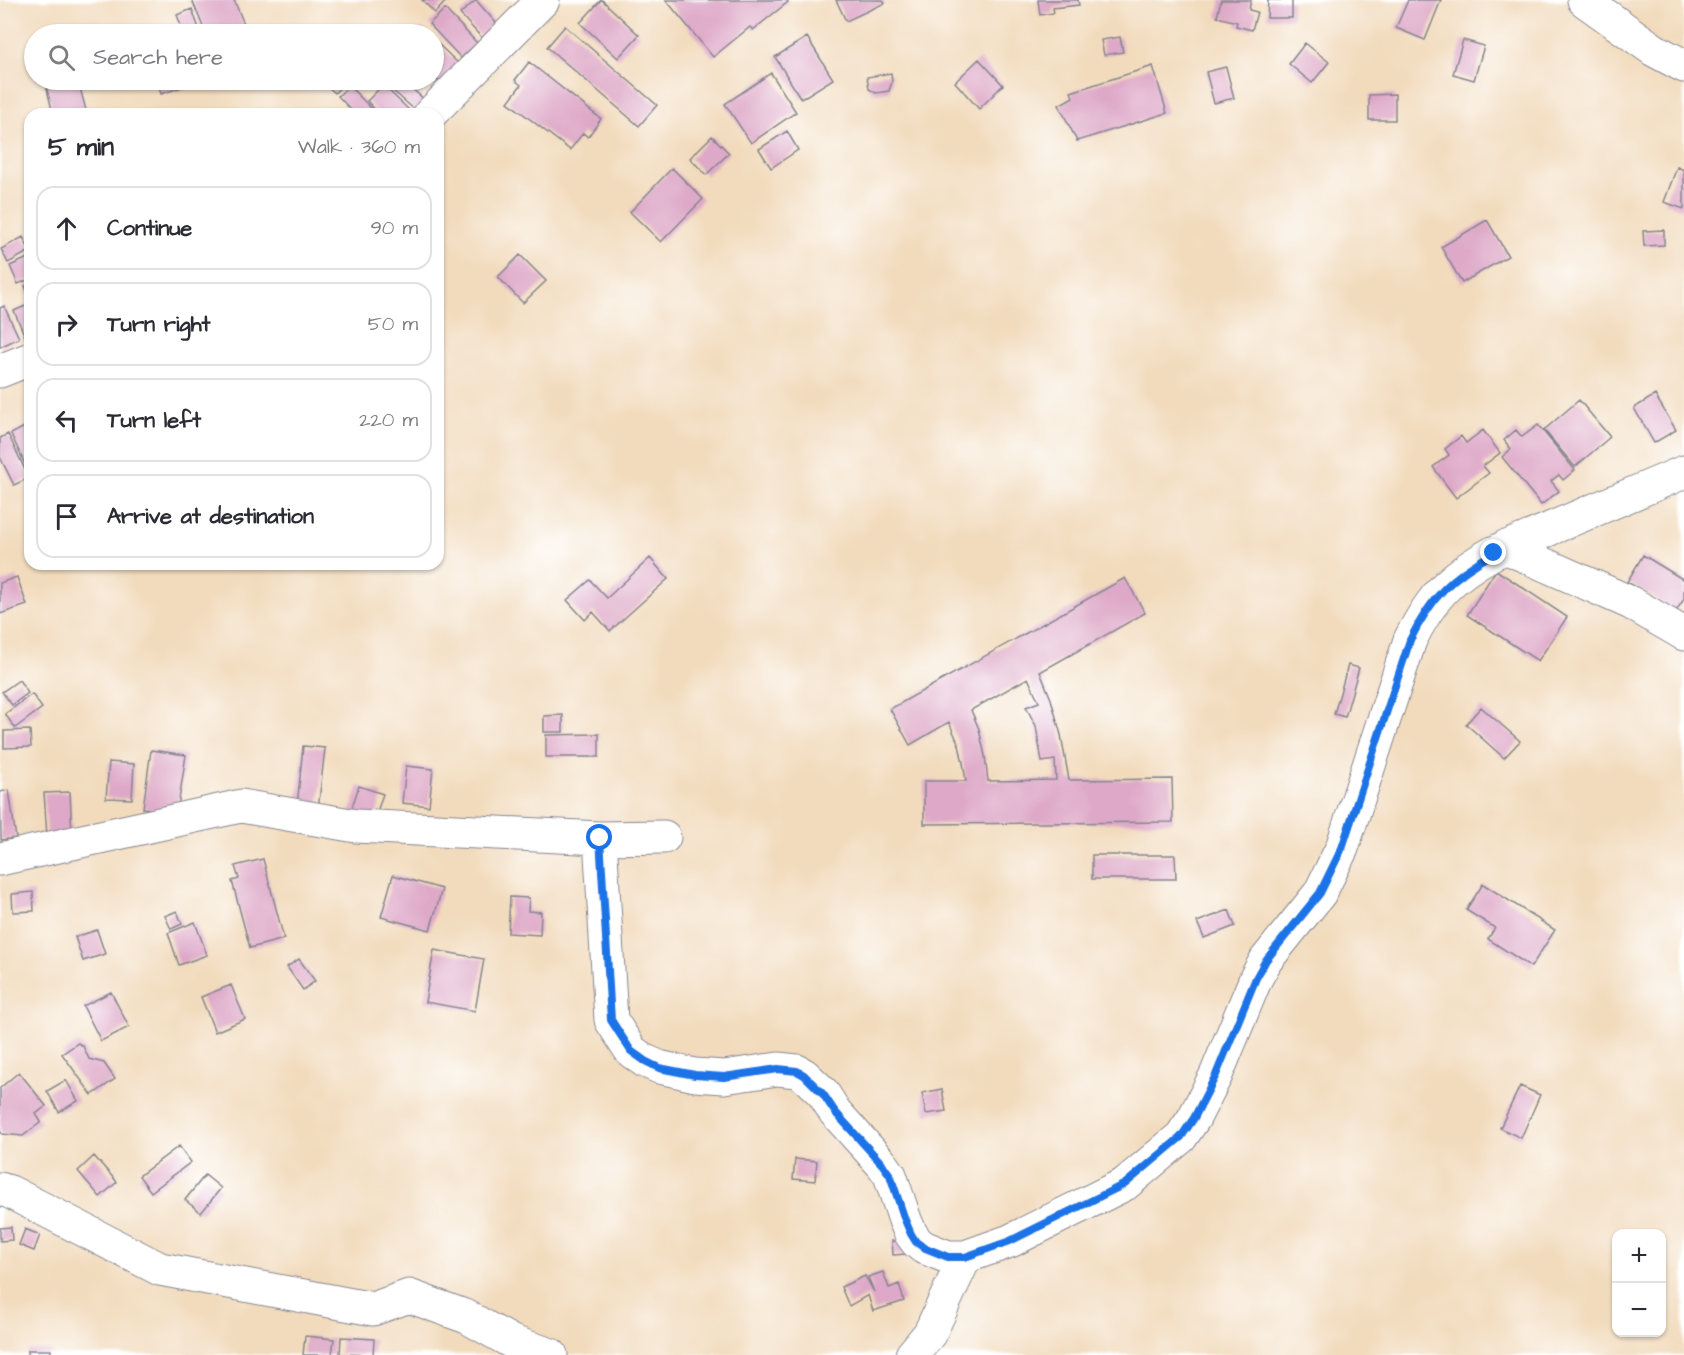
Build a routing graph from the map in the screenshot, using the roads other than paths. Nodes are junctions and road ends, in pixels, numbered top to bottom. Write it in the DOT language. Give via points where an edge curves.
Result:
graph roads {
  1 [pos="543,0"];
  2 [pos="1584,0"];
  3 [pos="1684,66"];
  4 [pos="436,108"];
  5 [pos="24,361"];
  6 [pos="0,371"];
  7 [pos="1684,472"];
  8 [pos="1505,548"];
  9 [pos="1684,634"];
  10 [pos="664,837"];
  11 [pos="600,838"];
  12 [pos="0,859"];
  13 [pos="0,1189"];
  14 [pos="965,1257"];
  15 [pos="508,1349"];
  16 [pos="551,1355"];
  17 [pos="912,1355"];
  1 -- 4 [label="street"];
  2 -- 3 [label="street" via="1654,50"];
  5 -- 6 [label="street"];
  7 -- 8 [label="street"];
  8 -- 9 [label="street" via="1631,603"];
  8 -- 14 [label="street" via="1450,581 1418,625 1342,848 1320,893 1266,960 1206,1097 1181,1137 1125,1184 1010,1241"];
  10 -- 11 [label="street"];
  11 -- 12 [label="street" via="356,826 241,806"];
  11 -- 14 [label="street" via="611,1020 631,1051 659,1068 695,1075 724,1077 778,1069 804,1075 890,1175 916,1242 948,1257"];
  13 -- 15 [label="street" via="160,1269 373,1309 409,1296 467,1317"];
  14 -- 17 [label="street" via="930,1333"];
  15 -- 16 [label="street"];
}
